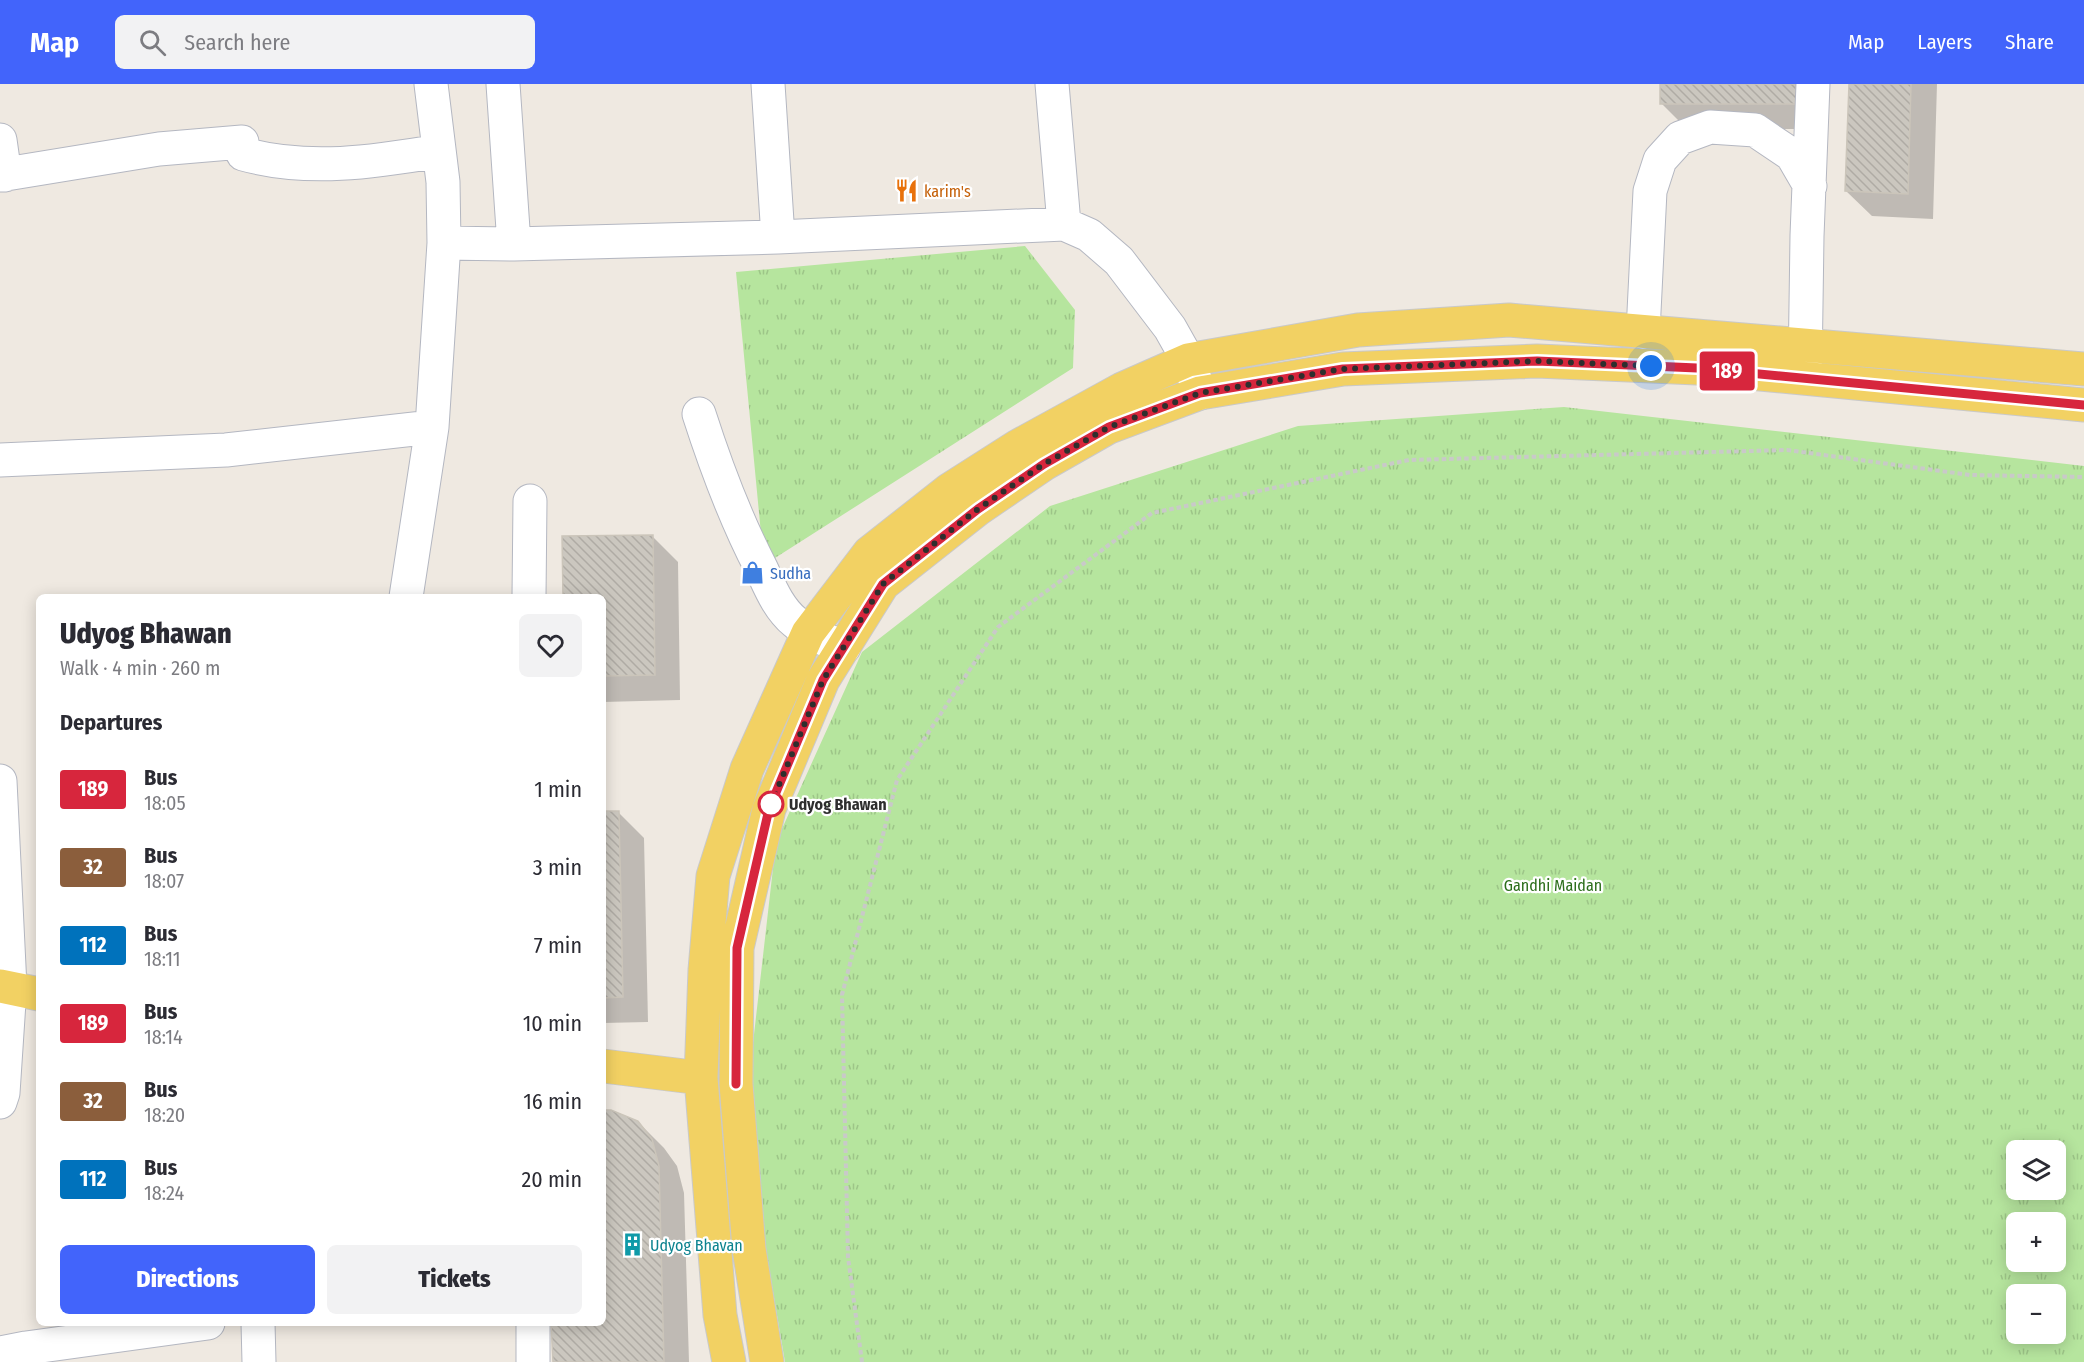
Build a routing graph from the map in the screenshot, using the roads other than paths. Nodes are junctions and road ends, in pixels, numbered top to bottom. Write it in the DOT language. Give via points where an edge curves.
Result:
graph roads {
  1 [pos="431,84"];
  2 [pos="503,84"];
  3 [pos="768,84"];
  4 [pos="1052,84"];
  5 [pos="1813,84"];
  6 [pos="0,140"];
  7 [pos="439,151"];
  8 [pos="2,175"];
  9 [pos="1810,186"];
  10 [pos="1064,224"];
  11 [pos="778,237"];
  12 [pos="444,243"];
  13 [pos="514,244"];
  14 [pos="1643,332"];
  15 [pos="1806,345"];
  16 [pos="1188,360"];
  17 [pos="2084,369"];
  18 [pos="1805,378"];
  19 [pos="1200,393"];
  20 [pos="2084,405"];
  21 [pos="699,414"];
  22 [pos="432,427"];
  23 [pos="0,460"];
  24 [pos="530,501"];
  25 [pos="406,594"];
  26 [pos="529,594"];
  27 [pos="808,633"];
  28 [pos="844,647"];
  29 [pos="0,781"];
  30 [pos="16,989"];
  31 [pos="606,1066"];
  32 [pos="701,1078"];
  33 [pos="0,1102"];
  34 [pos="186,1326"];
  35 [pos="258,1326"];
  36 [pos="533,1326"];
  37 [pos="0,1353"];
  38 [pos="260,1362"];
  39 [pos="533,1362"];
  40 [pos="729,1362"];
  41 [pos="767,1362"];
  1 -- 7 [label="street"];
  2 -- 13 [label="street"];
  3 -- 11 [label="street"];
  4 -- 10 [label="street"];
  5 -- 9 [label="street"];
  6 -- 8 [label="street"];
  7 -- 8 [label="street" via="368,163 294,164 243,154 242,142 159,150"];
  7 -- 12 [label="street"];
  9 -- 14 [label="street" via="1792,155 1755,130 1710,127 1680,138 1660,160 1650,190"];
  9 -- 15 [label="street"];
  10 -- 11 [label="street"];
  10 -- 16 [label="street" via="1089,235 1119,261 1170,328"];
  11 -- 13 [label="street"];
  12 -- 13 [label="street"];
  12 -- 22 [label="street"];
  14 -- 15 [label="main road"];
  14 -- 16 [label="main road" via="1509,320 1358,330"];
  15 -- 17 [label="main road"];
  15 -- 18 [label="street"];
  16 -- 19 [label="street"];
  16 -- 27 [label="main road" via="1122,389 1018,446 949,490 869,553"];
  18 -- 19 [label="main road" via="1697,368 1537,361 1343,369"];
  18 -- 20 [label="main road"];
  19 -- 28 [label="main road" via="1109,427 1044,464 978,509 883,584"];
  21 -- 27 [label="street" via="739,526 786,614"];
  22 -- 23 [label="street" via="226,450"];
  22 -- 25 [label="street"];
  24 -- 26 [label="street"];
  27 -- 28 [label="street"];
  27 -- 32 [label="main road" via="747,769 713,876"];
  28 -- 41 [label="main road" via="823,680 769,809 737,948 736,1084 749,1249"];
  29 -- 30 [label="street"];
  30 -- 33 [label="street"];
  31 -- 32 [label="main road"];
  32 -- 40 [label="main road" via="720,1315"];
  34 -- 37 [label="street"];
  35 -- 38 [label="street"];
  36 -- 39 [label="street"];
}
